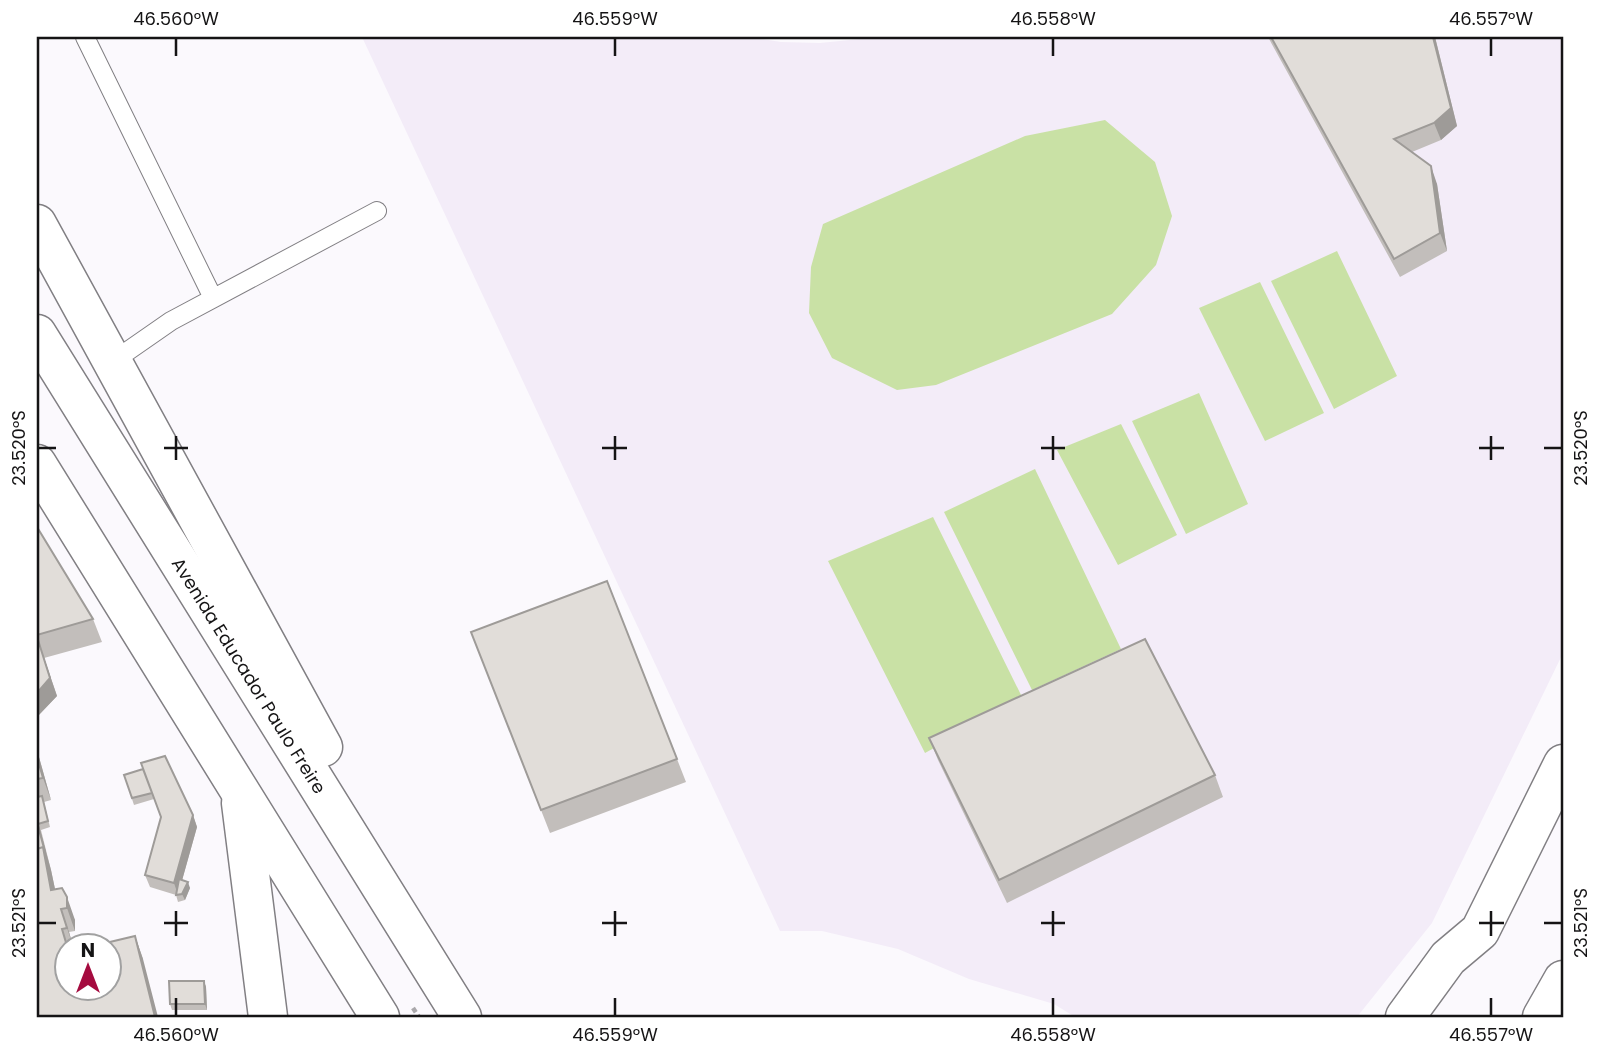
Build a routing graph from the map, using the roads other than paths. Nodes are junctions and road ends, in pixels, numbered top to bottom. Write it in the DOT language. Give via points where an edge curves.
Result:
graph roads {
  1 [pos="85,37"];
  2 [pos="377,211"];
  3 [pos="37,224"];
  4 [pos="213,298"];
  5 [pos="37,334"];
  6 [pos="112,362"];
  7 [pos="37,464"];
  8 [pos="1563,764"];
  9 [pos="240,790"];
  10 [pos="363,856"];
  11 [pos="1480,931"];
  12 [pos="1563,980"];
  13 [pos="268,1017"];
  14 [pos="380,1017"];
  15 [pos="462,1017"];
  16 [pos="1405,1017"];
  17 [pos="1429,1017"];
  18 [pos="1542,1017"];
  1 -- 4 [label="lane"];
  2 -- 4 [label="lane"];
  3 -- 6 [label="highway"];
  4 -- 6 [label="lane"];
  5 -- 10 [label="highway, Avenida Educador Paulo Freire"];
  6 -- 10 [label="highway" via="348,791"];
  7 -- 9 [label="highway"];
  8 -- 11 [label="highway"];
  9 -- 13 [label="highway"];
  9 -- 14 [label="highway"];
  10 -- 15 [label="highway, Avenida Educador Paulo Freire"];
  11 -- 16 [label="highway" via="1448,958"];
  11 -- 17 [label="highway"];
  12 -- 18 [label="highway"];
}
